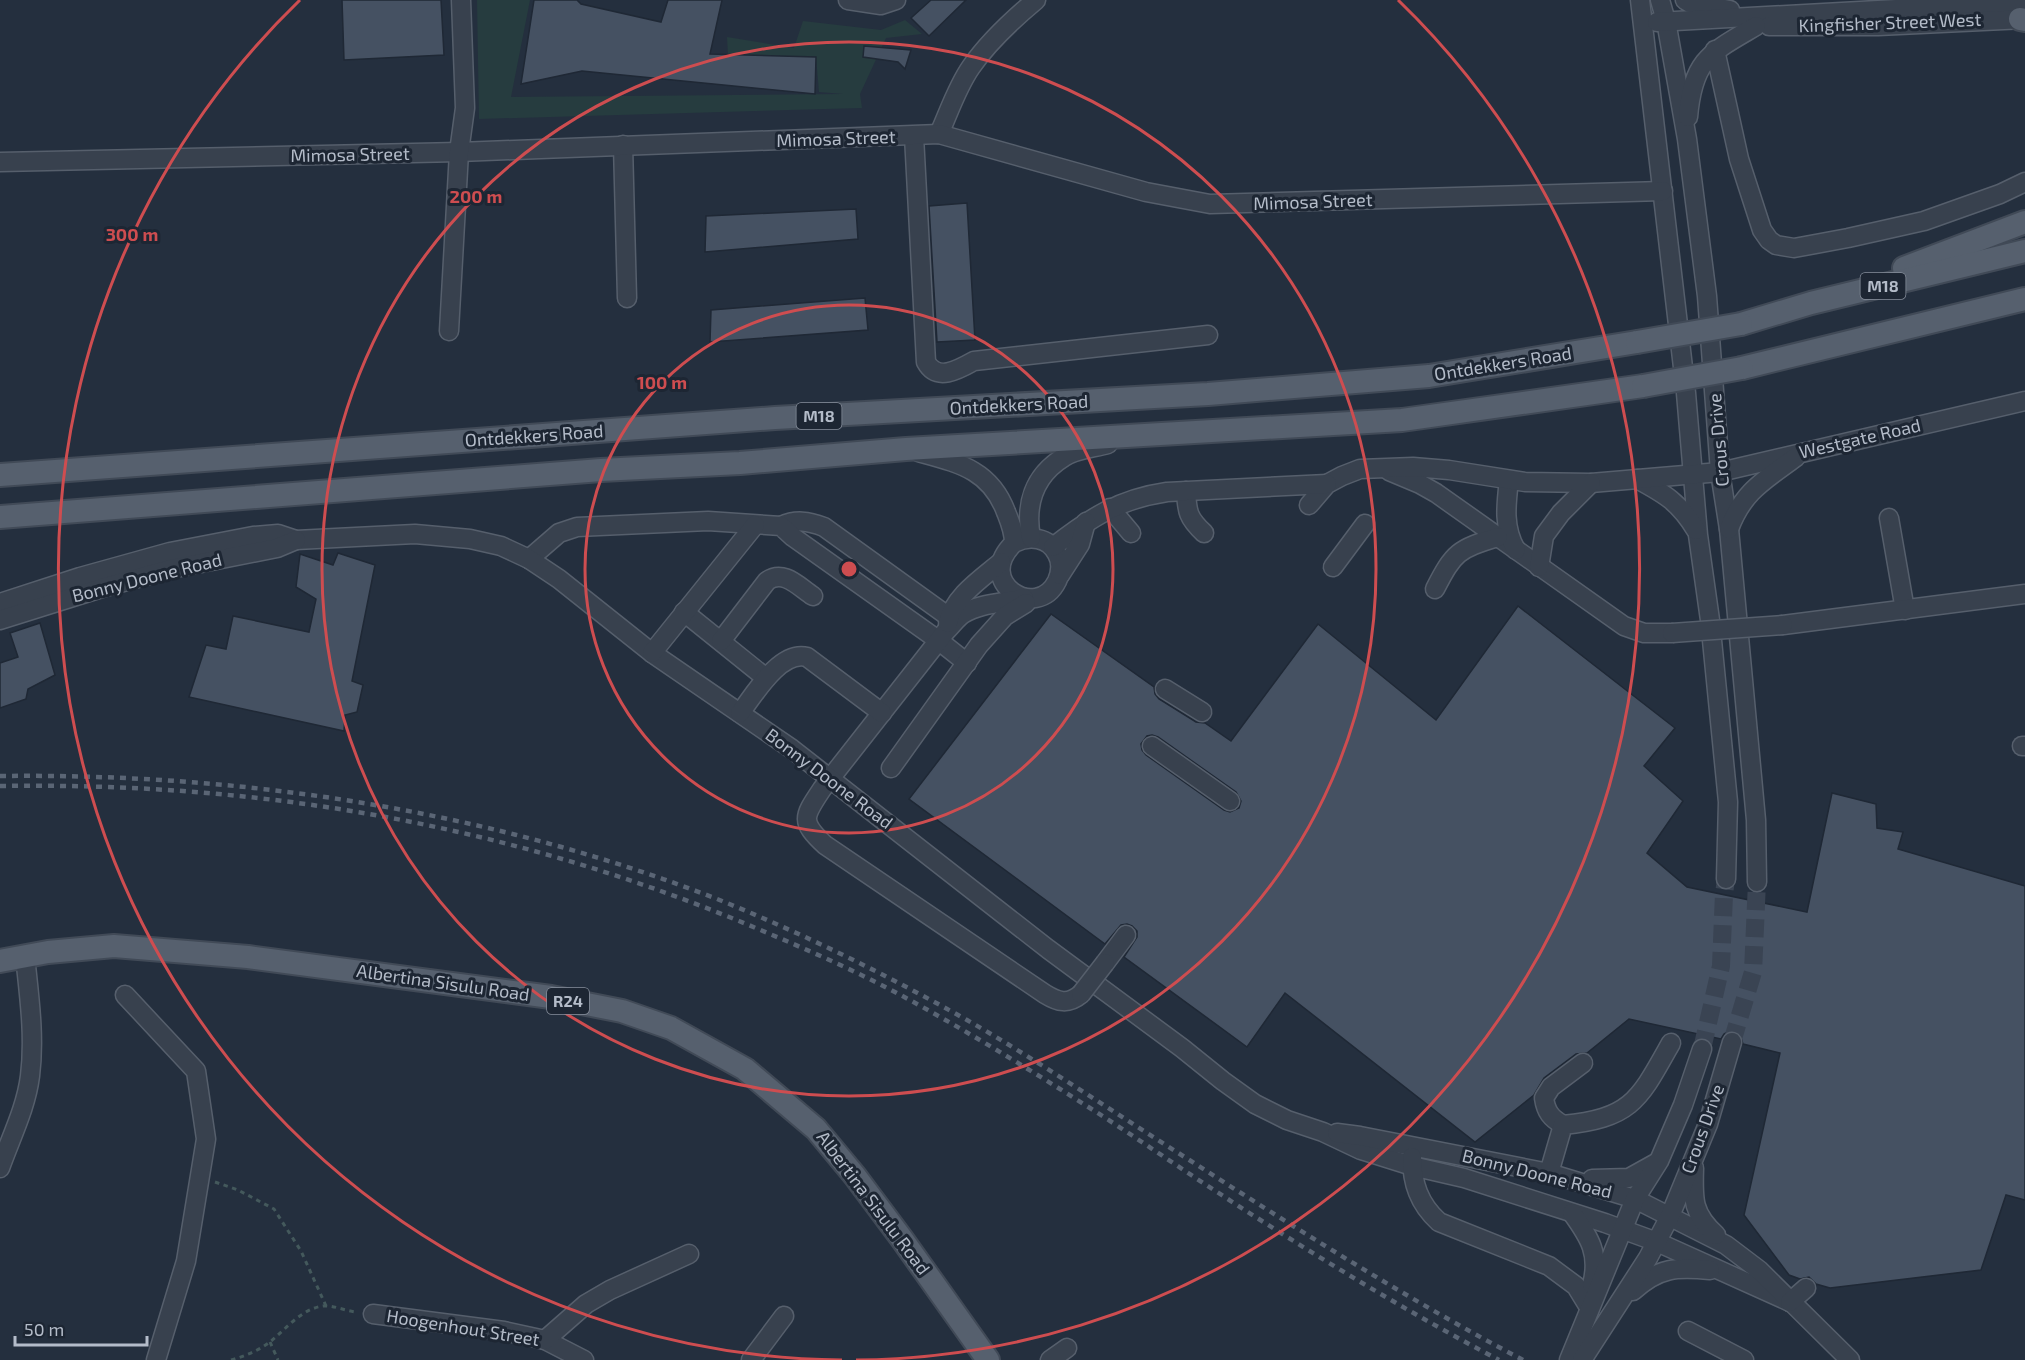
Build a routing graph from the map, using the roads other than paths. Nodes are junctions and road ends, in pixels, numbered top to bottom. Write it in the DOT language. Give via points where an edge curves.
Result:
graph roads {
  1 [pos="461,0"];
  2 [pos="848,0"];
  3 [pos="896,0"];
  4 [pos="1036,0"];
  5 [pos="1640,0"];
  6 [pos="1660,0"];
  7 [pos="1685,0"];
  8 [pos="2024,15"];
  9 [pos="1757,21"];
  10 [pos="1668,27"];
  11 [pos="1644,30"];
  12 [pos="1715,50"];
  13 [pos="939,134"];
  14 [pos="914,136"];
  15 [pos="1686,138"];
  16 [pos="623,145"];
  17 [pos="459,152"];
  18 [pos="0,162"];
  19 [pos="2025,182"];
  20 [pos="1663,191"];
  21 [pos="2025,222"];
  22 [pos="2025,250"];
  23 [pos="627,298"];
  24 [pos="2025,299"];
  25 [pos="1810,303"];
  26 [pos="449,331"];
  27 [pos="1208,335"];
  28 [pos="2020,405"];
  29 [pos="1154,433"];
  30 [pos="906,448"];
  31 [pos="1802,453"];
  32 [pos="1380,468"];
  33 [pos="1720,471"];
  34 [pos="1694,474"];
  35 [pos="0,475"];
  36 [pos="1636,479"];
  37 [pos="1509,480"];
  38 [pos="1591,483"];
  39 [pos="1327,484"];
  40 [pos="1186,491"];
  41 [pos="1309,505"];
  42 [pos="1110,508"];
  43 [pos="0,517"];
  44 [pos="1889,518"];
  45 [pos="1086,522"];
  46 [pos="1365,524"];
  47 [pos="755,525"];
  48 [pos="780,526"];
  49 [pos="1729,529"];
  50 [pos="1131,533"];
  51 [pos="1204,533"];
  52 [pos="1698,535"];
  53 [pos="1498,537"];
  54 [pos="296,540"];
  55 [pos="1022,540"];
  56 [pos="1053,547"];
  57 [pos="1516,550"];
  58 [pos="530,559"];
  59 [pos="1001,562"];
  60 [pos="1333,567"];
  61 [pos="1539,567"];
  62 [pos="1060,575"];
  63 [pos="1435,589"];
  64 [pos="2025,594"];
  65 [pos="813,596"];
  66 [pos="1029,598"];
  67 [pos="0,603"];
  68 [pos="1905,610"];
  69 [pos="684,612"];
  70 [pos="0,620"];
  71 [pos="944,629"];
  72 [pos="721,641"];
  73 [pos="652,652"];
  74 [pos="967,663"];
  75 [pos="766,678"];
  76 [pos="1165,689"];
  77 [pos="1202,712"];
  78 [pos="740,713"];
  79 [pos="882,713"];
  80 [pos="1152,746"];
  81 [pos="891,768"];
  82 [pos="829,779"];
  83 [pos="1230,801"];
  84 [pos="1726,879"];
  85 [pos="1757,882"];
  86 [pos="1126,935"];
  87 [pos="25,956"];
  88 [pos="0,961"];
  89 [pos="125,994"];
  90 [pos="1732,1042"];
  91 [pos="1671,1043"];
  92 [pos="1702,1048"];
  93 [pos="1583,1063"];
  94 [pos="1563,1125"];
  95 [pos="1323,1132"];
  96 [pos="1412,1146"];
  97 [pos="1695,1154"];
  98 [pos="1659,1161"];
  99 [pos="1412,1166"];
  100 [pos="0,1168"];
  101 [pos="1527,1168"];
  102 [pos="1549,1173"];
  103 [pos="1572,1179"];
  104 [pos="1518,1196"];
  105 [pos="1635,1199"];
  106 [pos="1572,1213"];
  107 [pos="1670,1216"];
  108 [pos="1623,1229"];
  109 [pos="1657,1242"];
  110 [pos="1726,1245"];
  111 [pos="689,1254"];
  112 [pos="1721,1271"];
  113 [pos="1806,1288"];
  114 [pos="1790,1302"];
  115 [pos="1615,1308"];
  116 [pos="1585,1313"];
  117 [pos="373,1314"];
  118 [pos="784,1316"];
  119 [pos="1688,1331"];
  120 [pos="545,1340"];
  121 [pos="1067,1348"];
  122 [pos="1577,1358"];
  123 [pos="156,1360"];
  124 [pos="584,1360"];
  125 [pos="751,1360"];
  126 [pos="987,1360"];
  127 [pos="1050,1360"];
  128 [pos="1744,1360"];
  129 [pos="1850,1360"];
  1 -- 17 [label="street" via="465,108"];
  2 -- 3 [label="street" via="881,5"];
  4 -- 13 [label="street" via="989,44 970,68"];
  5 -- 11 [label="street, Crous Drive"];
  6 -- 10 [label="street, Crous Drive"];
  7 -- 9 [label="street, Kingfisher Street West"];
  8 -- 9 [label="street, Kingfisher Street West" via="1878,26"];
  9 -- 10 [label="street, Kingfisher Street West"];
  9 -- 12 [label="street"];
  10 -- 11 [label="street, Kingfisher Street West"];
  10 -- 15 [label="street, Crous Drive"];
  11 -- 20 [label="street, Crous Drive"];
  12 -- 15 [label="street" via="1699,71 1690,99"];
  12 -- 19 [label="street" via="1738,159 1762,230 1776,245 1794,248 1895,229 1980,202"];
  13 -- 14 [label="street, Mimosa Street"];
  13 -- 20 [label="street, Mimosa Street" via="1146,192 1210,204"];
  14 -- 16 [label="street, Mimosa Street"];
  14 -- 27 [label="street" via="926,362 936,373 960,369 974,361"];
  15 -- 33 [label="street, Crous Drive" via="1707,296"];
  16 -- 17 [label="street, Mimosa Street"];
  16 -- 23 [label="street"];
  17 -- 18 [label="street, Mimosa Street"];
  17 -- 26 [label="street"];
  20 -- 34 [label="street, Crous Drive"];
  21 -- 25 [label="main road"];
  22 -- 25 [label="main road, Ontdekkers Road / M18"];
  24 -- 29 [label="main road, Ontdekkers Road / M18, bridge" via="1742,368 1642,386 1402,420"];
  25 -- 35 [label="main road, Ontdekkers Road / M18, bridge" via="1741,324 1429,376 1220,393 775,418"];
  28 -- 31 [label="street, Westgate Road"];
  29 -- 30 [label="main road, Ontdekkers Road / M18"];
  29 -- 55 [label="street" via="1064,457 1042,476 1029,502"];
  30 -- 43 [label="main road, Ontdekkers Road / M18"];
  30 -- 55 [label="street" via="978,473 991,484 1014,532"];
  31 -- 33 [label="street, Westgate Road"];
  31 -- 49 [label="street" via="1749,493 1739,504"];
  32 -- 37 [label="street, Westgate Road" via="1449,470"];
  32 -- 39 [label="street, Westgate Road" via="1360,469"];
  32 -- 53 [label="street" via="1420,484"];
  33 -- 34 [label="street, Westgate Road"];
  33 -- 49 [label="street, Crous Drive"];
  34 -- 36 [label="street, Westgate Road"];
  34 -- 52 [label="street, Crous Drive"];
  36 -- 38 [label="street, Westgate Road"];
  36 -- 52 [label="street" via="1676,503"];
  37 -- 38 [label="street, Westgate Road"];
  37 -- 57 [label="street" via="1505,511"];
  38 -- 61 [label="street" via="1544,536"];
  39 -- 40 [label="street"];
  39 -- 41 [label="street"];
  40 -- 42 [label="street" via="1142,496"];
  40 -- 51 [label="street" via="1189,516"];
  42 -- 45 [label="street"];
  42 -- 50 [label="street"];
  44 -- 68 [label="street"];
  45 -- 56 [label="street"];
  45 -- 62 [label="street" via="1080,544"];
  46 -- 60 [label="street"];
  47 -- 48 [label="street"];
  47 -- 58 [label="street" via="708,521 577,526 559,533"];
  47 -- 69 [label="street"];
  48 -- 71 [label="street"];
  48 -- 71 [label="street" via="793,521 824,527"];
  49 -- 85 [label="street, Crous Drive" via="1756,820"];
  52 -- 84 [label="street, Crous Drive" via="1728,802"];
  53 -- 57 [label="street"];
  53 -- 63 [label="street" via="1463,549"];
  54 -- 58 [label="street, Bonny Doone Road" via="415,534 470,539 501,546"];
  54 -- 67 [label="street, Bonny Doone Road" via="278,534 253,536 170,552"];
  54 -- 70 [label="street, Bonny Doone Road" via="278,548 114,584"];
  55 -- 56 [label="street" via="1043,540"];
  55 -- 59 [label="street" via="1006,551"];
  56 -- 62 [label="street" via="1061,565"];
  57 -- 61 [label="street"];
  58 -- 73 [label="street, Bonny Doone Road"];
  59 -- 66 [label="street" via="1003,580 1015,594"];
  59 -- 71 [label="street" via="962,597"];
  61 -- 68 [label="street, bridge" via="1624,626 1644,633 1783,625"];
  62 -- 66 [label="street" via="1047,594"];
  64 -- 68 [label="street"];
  65 -- 72 [label="street" via="781,576 774,576"];
  66 -- 71 [label="street" via="985,606 964,614"];
  66 -- 74 [label="street" via="1005,616"];
  69 -- 72 [label="street"];
  69 -- 73 [label="street"];
  71 -- 74 [label="street"];
  71 -- 79 [label="street"];
  72 -- 75 [label="street"];
  73 -- 78 [label="street, Bonny Doone Road"];
  74 -- 81 [label="street"];
  75 -- 78 [label="street"];
  75 -- 79 [label="street" via="792,658 807,657"];
  76 -- 77 [label="street"];
  78 -- 82 [label="street, Bonny Doone Road"];
  79 -- 82 [label="street"];
  80 -- 83 [label="street"];
  82 -- 86 [label="street, bridge" via="809,807 806,816 811,831 1056,1000 1069,1001 1081,994"];
  82 -- 95 [label="street, Bonny Doone Road" via="1222,1082 1287,1120"];
  87 -- 88 [label="main road, Albertina Sisulu Road / R24"];
  87 -- 100 [label="street" via="31,1023 30,1076 20,1117"];
  87 -- 126 [label="main road, Albertina Sisulu Road / R24" via="114,946 248,957 551,998 622,1011 671,1028 745,1069 816,1129 902,1239"];
  89 -- 123 [label="street" via="196,1071 206,1138 186,1261"];
  90 -- 97 [label="street, Crous Drive"];
  91 -- 94 [label="street" via="1631,1104 1614,1115"];
  92 -- 98 [label="street, Crous Drive"];
  93 -- 94 [label="street" via="1551,1087 1544,1098 1546,1111"];
  94 -- 102 [label="street"];
  95 -- 96 [label="street, Bonny Doone Road"];
  95 -- 99 [label="street, Bonny Doone Road" via="1361,1150"];
  96 -- 99 [label="street"];
  96 -- 101 [label="street, Bonny Doone Road"];
  97 -- 107 [label="street, Crous Drive"];
  97 -- 110 [label="street" via="1696,1212"];
  98 -- 103 [label="street" via="1629,1178"];
  98 -- 105 [label="street, Crous Drive"];
  99 -- 104 [label="street, Bonny Doone Road"];
  99 -- 116 [label="street" via="1426,1211 1439,1222 1549,1266 1576,1286"];
  101 -- 102 [label="street, Bonny Doone Road"];
  101 -- 104 [label="street"];
  102 -- 103 [label="street, Bonny Doone Road"];
  103 -- 105 [label="street, Bonny Doone Road"];
  104 -- 106 [label="street, Bonny Doone Road"];
  105 -- 107 [label="street, Bonny Doone Road"];
  105 -- 108 [label="street, Crous Drive"];
  106 -- 108 [label="street, Bonny Doone Road"];
  106 -- 116 [label="street" via="1589,1239 1596,1265"];
  107 -- 109 [label="street, Crous Drive"];
  107 -- 110 [label="street, Bonny Doone Road"];
  108 -- 109 [label="street, Bonny Doone Road"];
  108 -- 116 [label="street, Crous Drive"];
  109 -- 112 [label="street, Bonny Doone Road"];
  109 -- 115 [label="street, Crous Drive"];
  110 -- 114 [label="street, Bonny Doone Road" via="1759,1270"];
  111 -- 120 [label="street" via="586,1304"];
  112 -- 114 [label="street, Bonny Doone Road"];
  112 -- 115 [label="street" via="1666,1270 1645,1280"];
  113 -- 114 [label="street"];
  114 -- 129 [label="street, Bonny Doone Road"];
  115 -- 122 [label="street"];
  116 -- 122 [label="street"];
  117 -- 120 [label="street, Hoogenhout Street"];
  118 -- 125 [label="street"];
  119 -- 128 [label="street"];
  120 -- 124 [label="street, Hoogenhout Street"];
  121 -- 127 [label="street"];
}
